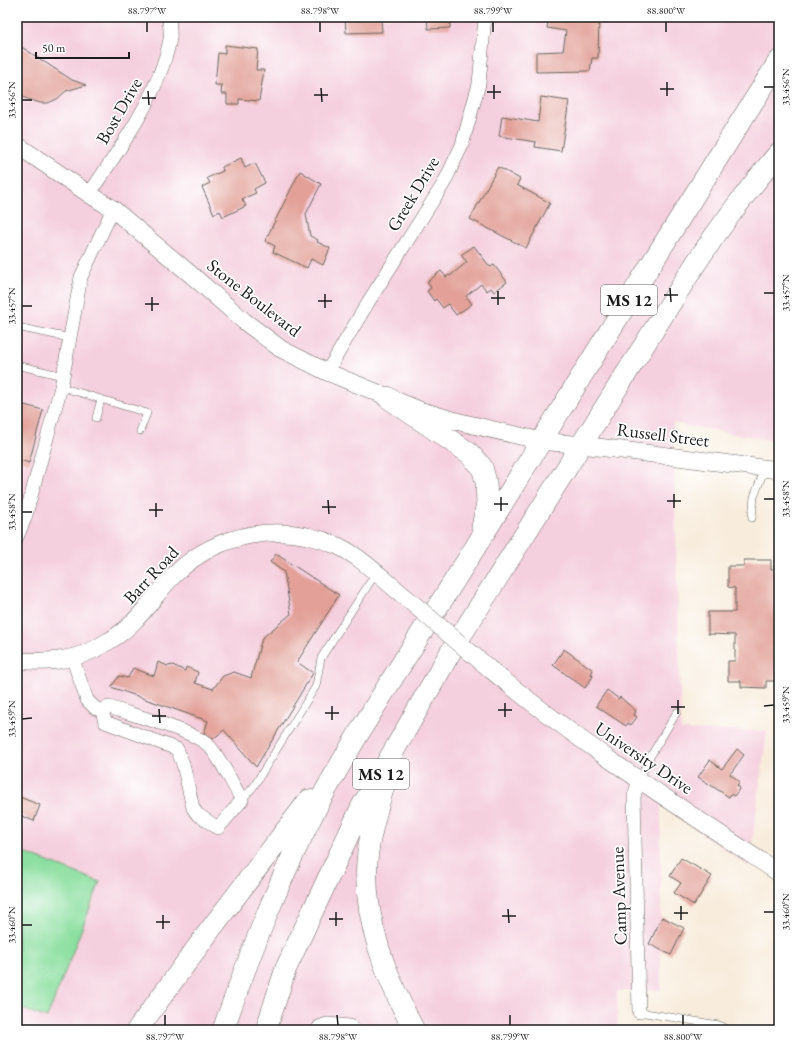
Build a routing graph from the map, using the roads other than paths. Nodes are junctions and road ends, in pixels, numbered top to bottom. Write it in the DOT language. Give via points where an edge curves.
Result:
graph roads {
  1 [pos="169,17"];
  2 [pos="485,17"];
  3 [pos="779,61"];
  4 [pos="17,145"];
  5 [pos="779,153"];
  6 [pos="89,194"];
  7 [pos="113,209"];
  8 [pos="17,328"];
  9 [pos="70,338"];
  10 [pos="17,365"];
  11 [pos="327,372"];
  12 [pos="62,381"];
  13 [pos="388,397"];
  14 [pos="101,399"];
  15 [pos="96,418"];
  16 [pos="140,431"];
  17 [pos="541,441"];
  18 [pos="582,445"];
  19 [pos="772,468"];
  20 [pos="752,518"];
  21 [pos="17,537"];
  22 [pos="480,541"];
  23 [pos="376,573"];
  24 [pos="72,657"];
  25 [pos="17,661"];
  26 [pos="491,670"];
  27 [pos="418,707"];
  28 [pos="102,711"];
  29 [pos="677,712"];
  30 [pos="365,722"];
  31 [pos="185,732"];
  32 [pos="177,749"];
  33 [pos="639,780"];
  34 [pos="242,800"];
  35 [pos="779,873"];
  36 [pos="639,1012"];
  37 [pos="137,1030"];
  38 [pos="224,1030"];
  39 [pos="266,1030"];
  40 [pos="322,1030"];
  41 [pos="349,1030"];
  42 [pos="414,1030"];
  43 [pos="727,1030"];
  1 -- 6 [label="street, Bost Drive" via="170,37 156,85 123,143"];
  2 -- 11 [label="street, Greek Drive" via="479,84 462,146 444,183"];
  3 -- 17 [label="main road, MS 12"];
  4 -- 6 [label="street, Stone Boulevard"];
  5 -- 18 [label="main road, MS 12" via="749,188 696,263"];
  6 -- 7 [label="street, Stone Boulevard"];
  7 -- 9 [label="street" via="81,277"];
  7 -- 11 [label="street, Stone Boulevard" via="244,321 281,349"];
  8 -- 9 [label="lane"];
  9 -- 12 [label="street"];
  10 -- 12 [label="lane"];
  11 -- 13 [label="street, Stone Boulevard"];
  12 -- 14 [label="lane"];
  12 -- 21 [label="street" via="26,518"];
  13 -- 17 [label="street, Stone Boulevard" via="456,421"];
  13 -- 22 [label="main road" via="469,453 482,467 487,502"];
  14 -- 15 [label="lane"];
  14 -- 16 [label="lane" via="147,413"];
  17 -- 18 [label="street, Russell Street"];
  17 -- 22 [label="main road, MS 12"];
  18 -- 19 [label="street, Russell Street"];
  18 -- 27 [label="main road, MS 12"];
  19 -- 20 [label="lane" via="754,497"];
  22 -- 30 [label="main road, MS 12"];
  23 -- 24 [label="street, Barr Road" via="345,550 308,536 282,532 239,537 212,547 192,559 172,577 139,618 122,633 97,648"];
  23 -- 26 [label="street, Barr Road, bridge"];
  23 -- 34 [label="lane" via="321,658 316,686 254,786"];
  24 -- 25 [label="street, Barr Road" via="60,660"];
  24 -- 28 [label="street" via="87,700"];
  26 -- 33 [label="street, University Drive" via="553,720"];
  27 -- 39 [label="main road, MS 12" via="362,806 286,968"];
  27 -- 42 [label="main road" via="380,797 367,860 370,909 382,959 391,984"];
  28 -- 31 [label="street" via="110,707"];
  28 -- 32 [label="street" via="105,722"];
  29 -- 33 [label="lane"];
  30 -- 37 [label="main road"];
  30 -- 38 [label="main road, MS 12" via="321,798 296,849 265,919"];
  31 -- 32 [label="street"];
  31 -- 34 [label="street" via="211,747"];
  32 -- 34 [label="street" via="193,808 197,814 218,828"];
  33 -- 35 [label="street, University Drive"];
  33 -- 36 [label="street, Camp Avenue" via="634,796"];
  36 -- 43 [label="lane" via="719,1025"];
  40 -- 41 [label="main road"];
}
